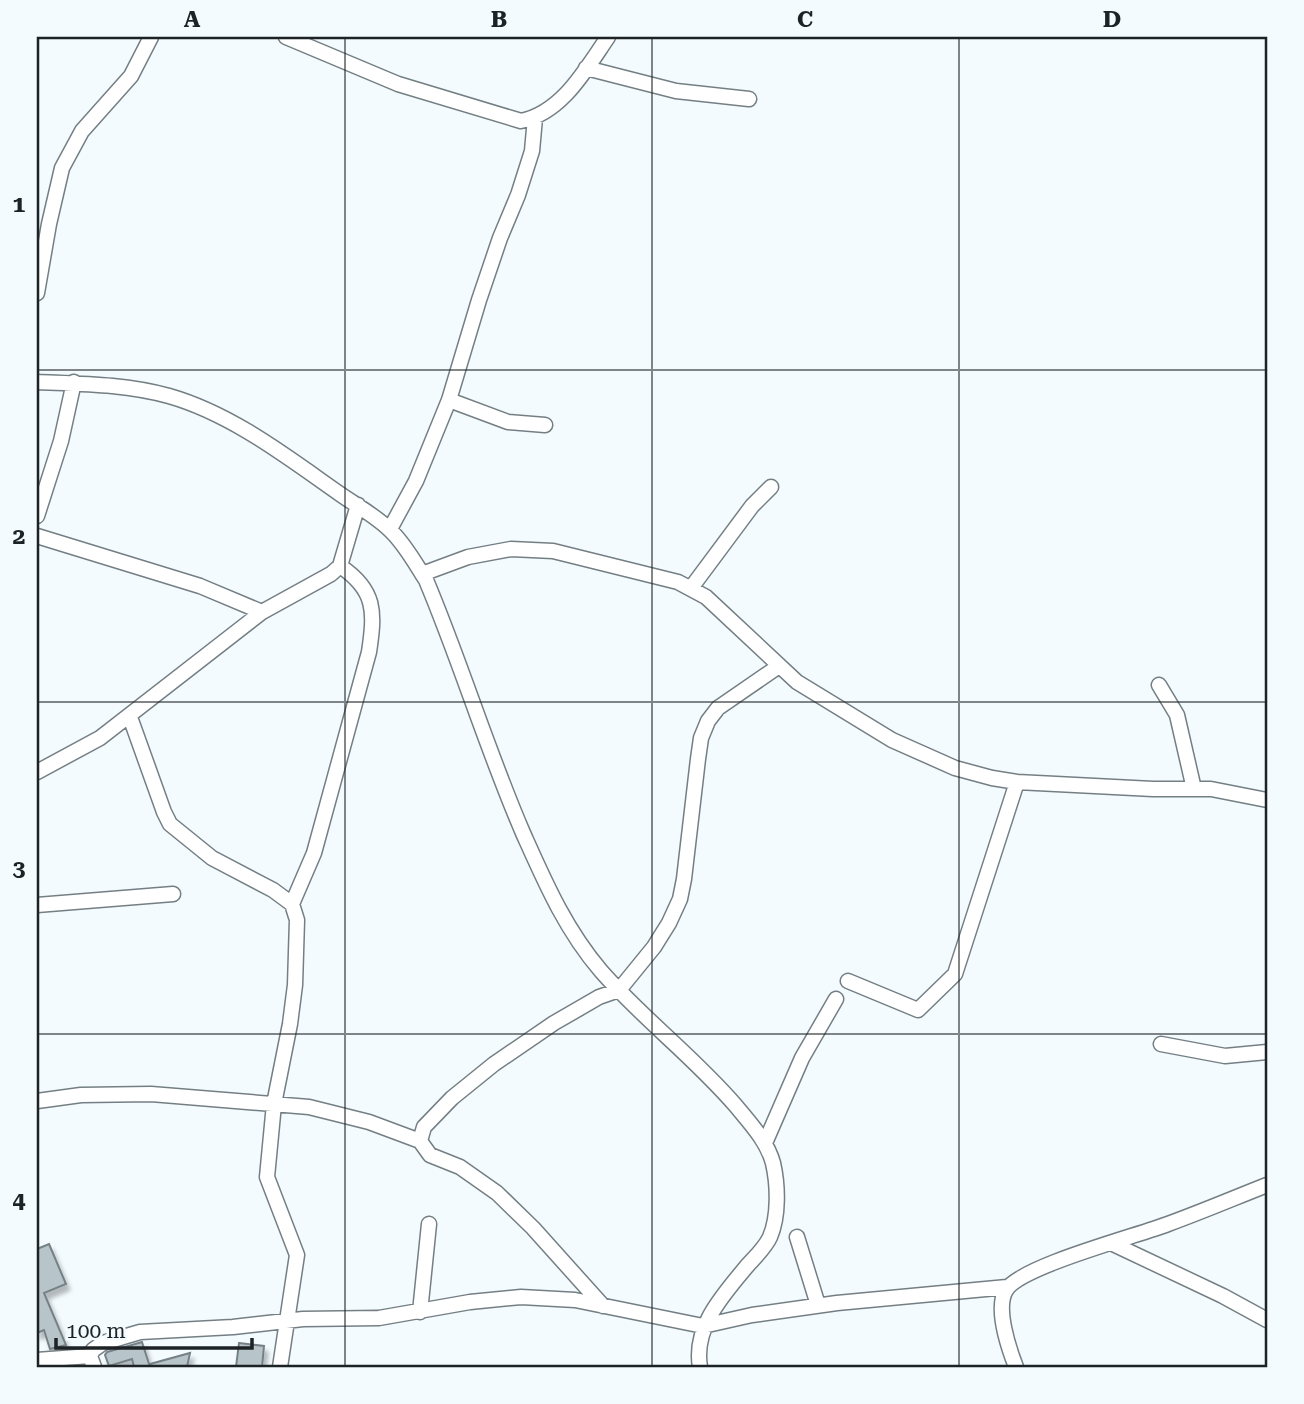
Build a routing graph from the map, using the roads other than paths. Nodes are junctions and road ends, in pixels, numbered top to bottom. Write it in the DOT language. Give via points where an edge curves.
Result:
graph roads {
  1 [pos="151,37"];
  2 [pos="286,37"];
  3 [pos="608,37"];
  4 [pos="586,68"];
  5 [pos="749,99"];
  6 [pos="535,118"];
  7 [pos="37,293"];
  8 [pos="37,382"];
  9 [pos="74,382"];
  10 [pos="449,400"];
  11 [pos="545,425"];
  12 [pos="771,488"];
  13 [pos="358,505"];
  14 [pos="37,516"];
  15 [pos="390,529"];
  16 [pos="37,536"];
  17 [pos="340,566"];
  18 [pos="422,574"];
  19 [pos="691,588"];
  20 [pos="262,612"];
  21 [pos="779,666"];
  22 [pos="1159,685"];
  23 [pos="130,717"];
  24 [pos="37,772"];
  25 [pos="1017,782"];
  26 [pos="1194,789"];
  27 [pos="1267,800"];
  28 [pos="173,894"];
  29 [pos="292,904"];
  30 [pos="37,905"];
  31 [pos="848,981"];
  32 [pos="619,990"];
  33 [pos="835,999"];
  34 [pos="1161,1044"];
  35 [pos="1267,1052"];
  36 [pos="37,1101"];
  37 [pos="274,1104"];
  38 [pos="420,1141"];
  39 [pos="765,1143"];
  40 [pos="1267,1185"];
  41 [pos="429,1224"];
  42 [pos="797,1237"];
  43 [pos="1111,1243"];
  44 [pos="1007,1287"];
  45 [pos="818,1305"];
  46 [pos="603,1306"];
  47 [pos="420,1312"];
  48 [pos="1267,1320"];
  49 [pos="287,1321"];
  50 [pos="703,1326"];
  51 [pos="37,1360"];
  52 [pos="92,1362"];
  53 [pos="280,1367"];
  54 [pos="700,1367"];
  55 [pos="1016,1367"];
  1 -- 7 [label="street" via="131,76 82,131 62,168"];
  2 -- 6 [label="street" via="398,83 521,121"];
  3 -- 4 [label="street"];
  4 -- 5 [label="street" via="676,91"];
  4 -- 6 [label="street" via="576,83"];
  6 -- 10 [label="street" via="532,151 491,262"];
  8 -- 9 [label="street"];
  9 -- 13 [label="street" via="125,386 220,416"];
  9 -- 14 [label="street"];
  10 -- 11 [label="street" via="508,422"];
  10 -- 15 [label="street"];
  12 -- 19 [label="street" via="752,506"];
  13 -- 15 [label="street"];
  13 -- 17 [label="street"];
  15 -- 18 [label="street"];
  16 -- 20 [label="street" via="200,586"];
  17 -- 20 [label="street"];
  17 -- 29 [label="street" via="355,576 369,595 373,626 314,853"];
  18 -- 19 [label="street" via="468,556 553,551"];
  18 -- 32 [label="street" via="548,890 583,949"];
  19 -- 21 [label="street"];
  20 -- 23 [label="street"];
  21 -- 25 [label="street" via="797,682 892,740 955,768"];
  21 -- 32 [label="street" via="718,708 708,721 699,748 680,899 654,947"];
  22 -- 26 [label="street" via="1177,716"];
  23 -- 24 [label="street"];
  23 -- 29 [label="street" via="170,824 212,858"];
  25 -- 26 [label="street"];
  25 -- 31 [label="street" via="955,974 918,1010"];
  26 -- 27 [label="street"];
  28 -- 30 [label="street"];
  29 -- 37 [label="street" via="298,920 295,985"];
  32 -- 38 [label="street" via="599,996 494,1064 424,1127"];
  32 -- 39 [label="street" via="686,1052"];
  33 -- 39 [label="street" via="802,1058"];
  34 -- 35 [label="street" via="1225,1056"];
  36 -- 37 [label="street" via="151,1094"];
  37 -- 38 [label="street" via="342,1114"];
  37 -- 49 [label="street" via="267,1177 297,1255"];
  38 -- 46 [label="street" via="430,1155 460,1167 497,1193"];
  39 -- 50 [label="street" via="775,1178 775,1221 770,1236"];
  40 -- 43 [label="street"];
  41 -- 47 [label="street"];
  42 -- 45 [label="street"];
  43 -- 44 [label="street" via="1059,1259"];
  43 -- 48 [label="street"];
  44 -- 45 [label="street"];
  44 -- 55 [label="street" via="1002,1315"];
  45 -- 50 [label="street"];
  46 -- 47 [label="street" via="521,1297"];
  46 -- 50 [label="street"];
  47 -- 49 [label="street"];
  49 -- 52 [label="street" via="140,1332 93,1349"];
  49 -- 53 [label="street"];
  50 -- 54 [label="street" via="697,1354"];
  51 -- 52 [label="street"];
}
